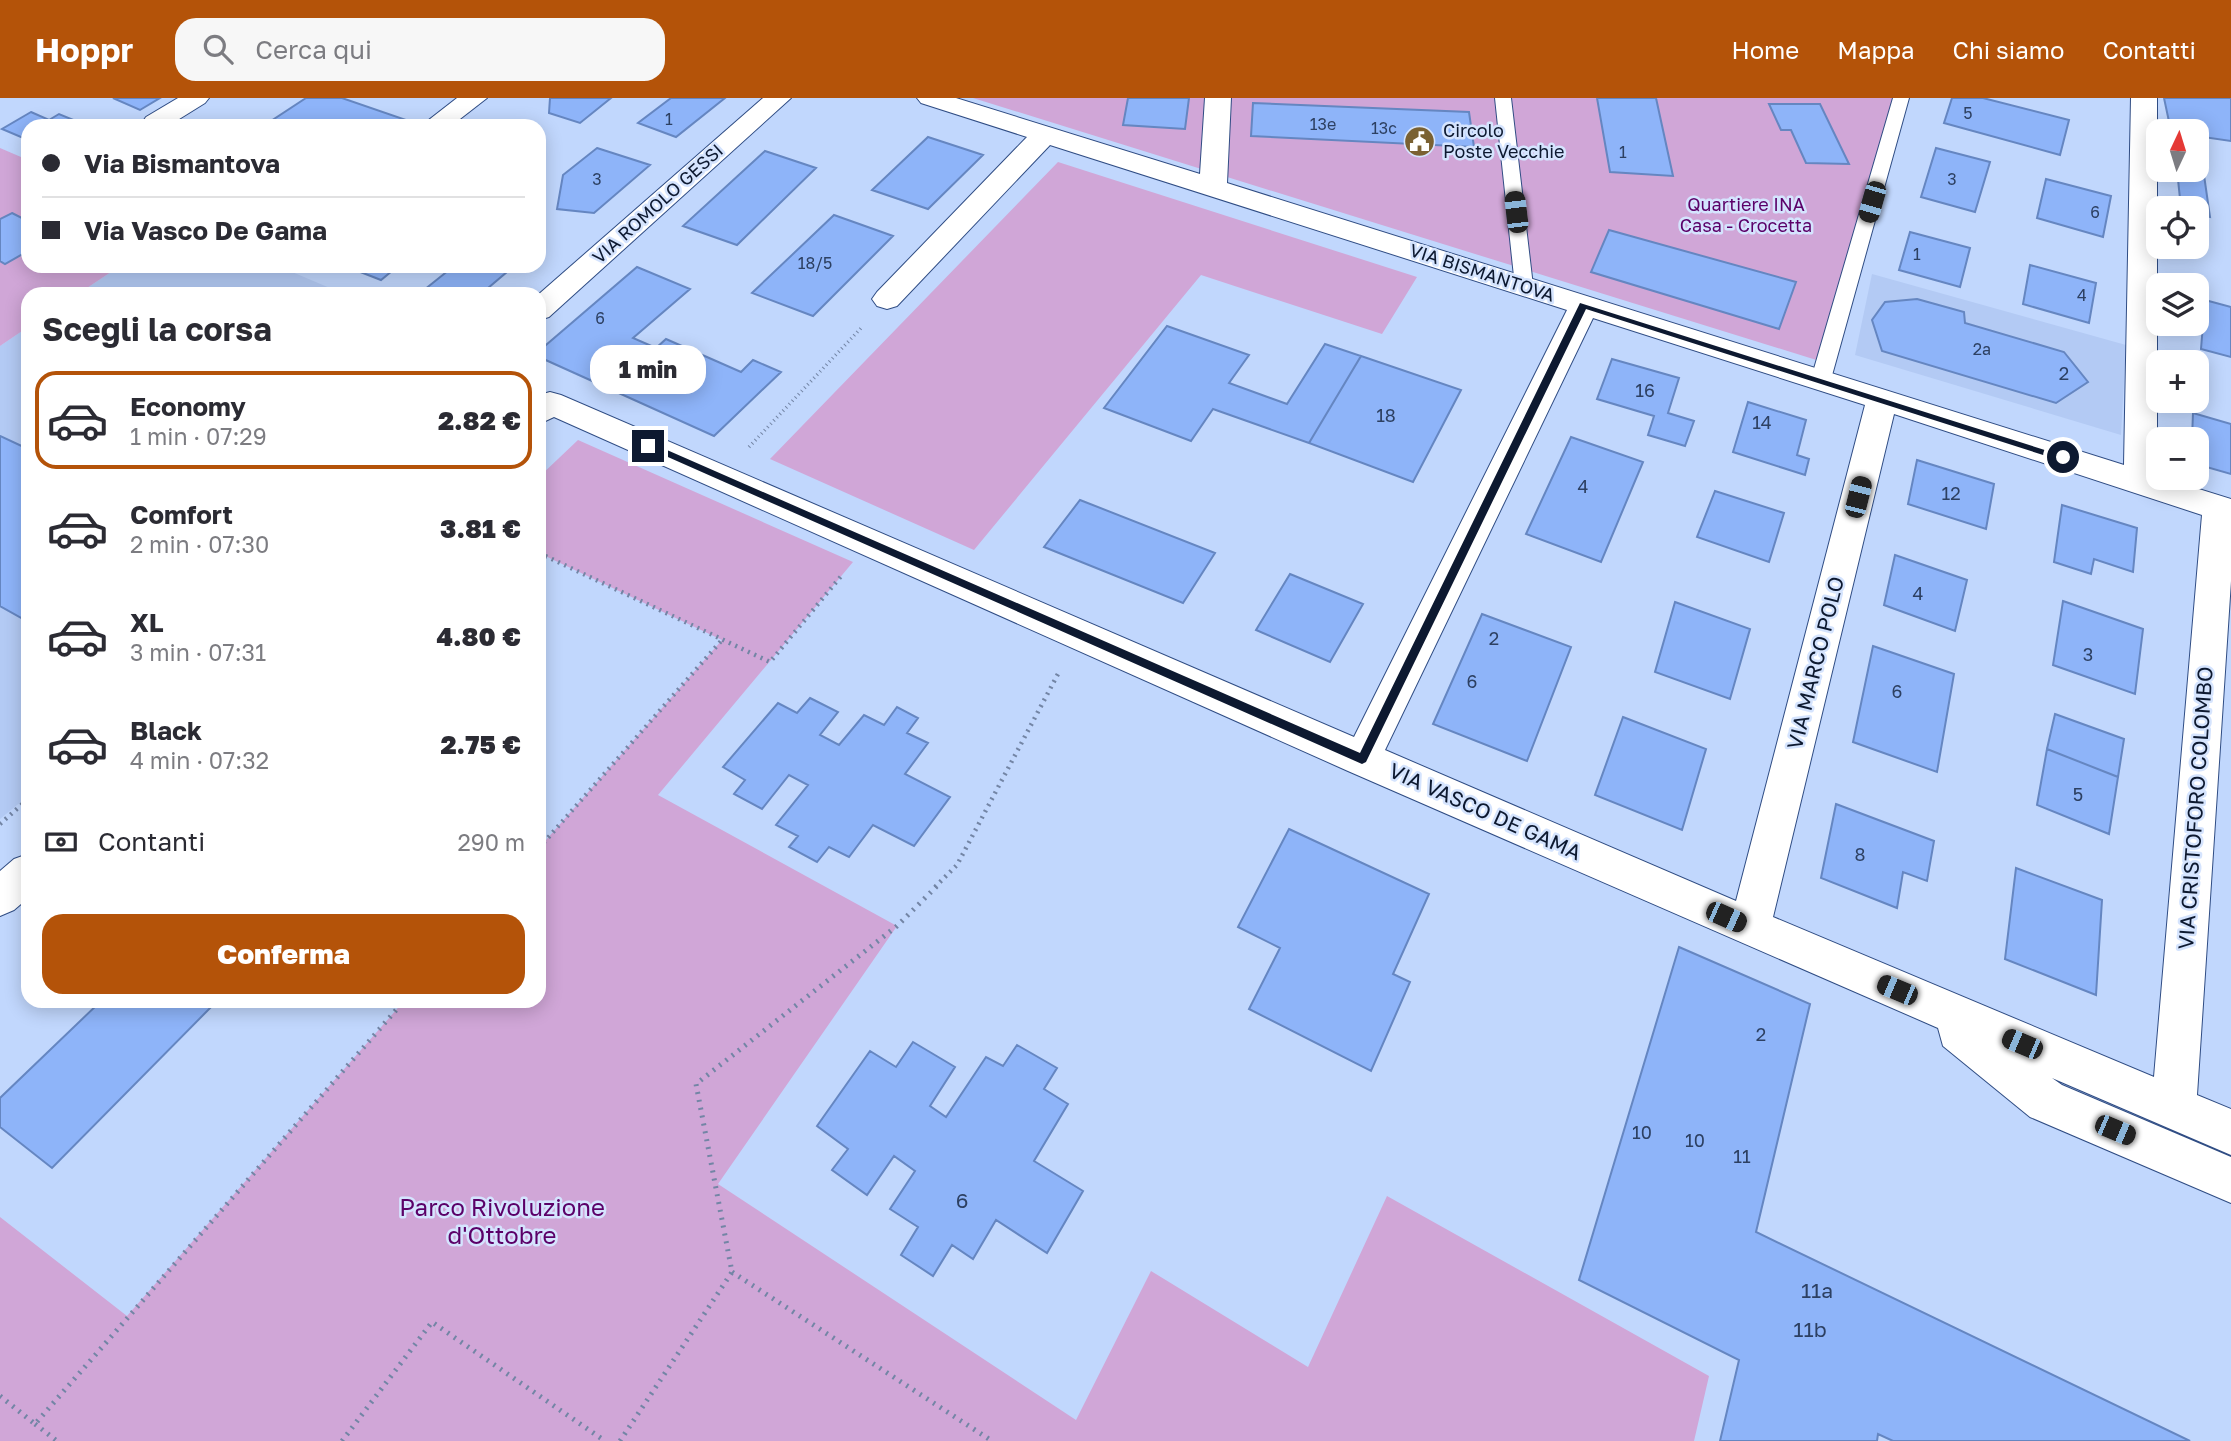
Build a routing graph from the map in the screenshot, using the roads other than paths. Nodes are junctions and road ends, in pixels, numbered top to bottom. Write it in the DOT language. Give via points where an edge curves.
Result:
graph roads {
  1 [pos="196,98"];
  2 [pos="474,98"];
  3 [pos="778,98"];
  4 [pos="930,98"];
  5 [pos="1219,98"];
  6 [pos="1503,98"];
  7 [pos="1901,98"];
  8 [pos="2144,98"];
  9 [pos="160,119"];
  10 [pos="444,119"];
  11 [pos="1045,134"];
  12 [pos="1213,188"];
  13 [pos="1524,286"];
  14 [pos="887,299"];
  15 [pos="546,304"];
  16 [pos="1584,305"];
  17 [pos="1821,379"];
  18 [pos="1882,399"];
  19 [pos="546,408"];
  20 [pos="2140,483"];
  21 [pos="2225,510"];
  22 [pos="1362,759"];
  23 [pos="21,878"];
  24 [pos="0,897"];
  25 [pos="1750,928"];
  26 [pos="1921,1001"];
  27 [pos="2174,1108"];
  28 [pos="2231,1132"];
  29 [pos="2231,1180"];
  1 -- 9 [label="street"];
  2 -- 10 [label="street"];
  3 -- 15 [label="street, VIA ROMOLO GESSI"];
  4 -- 11 [label="street, VIA BISMANTOVA"];
  5 -- 12 [label="street"];
  6 -- 13 [label="lane"];
  7 -- 17 [label="lane"];
  8 -- 20 [label="street"];
  11 -- 12 [label="street, VIA BISMANTOVA"];
  11 -- 14 [label="street"];
  12 -- 13 [label="street, VIA BISMANTOVA"];
  13 -- 16 [label="street, VIA BISMANTOVA"];
  16 -- 17 [label="street, VIA BISMANTOVA"];
  16 -- 22 [label="street"];
  17 -- 18 [label="street, VIA BISMANTOVA"];
  18 -- 20 [label="street, VIA BISMANTOVA"];
  18 -- 25 [label="street, VIA MARCO POLO"];
  19 -- 22 [label="street, VIA VASCO DE GAMA" via="721,478"];
  20 -- 21 [label="street, VIA BISMANTOVA"];
  21 -- 27 [label="street, VIA CRISTOFORO COLOMBO"];
  22 -- 25 [label="street, VIA VASCO DE GAMA"];
  23 -- 24 [label="street"];
  25 -- 26 [label="street, VIA VASCO DE GAMA"];
  26 -- 27 [label="street, VIA VASCO DE GAMA"];
  26 -- 29 [label="street, VIA VASCO DE GAMA" via="2046,1101"];
  27 -- 28 [label="street, VIA VASCO DE GAMA"];
}
